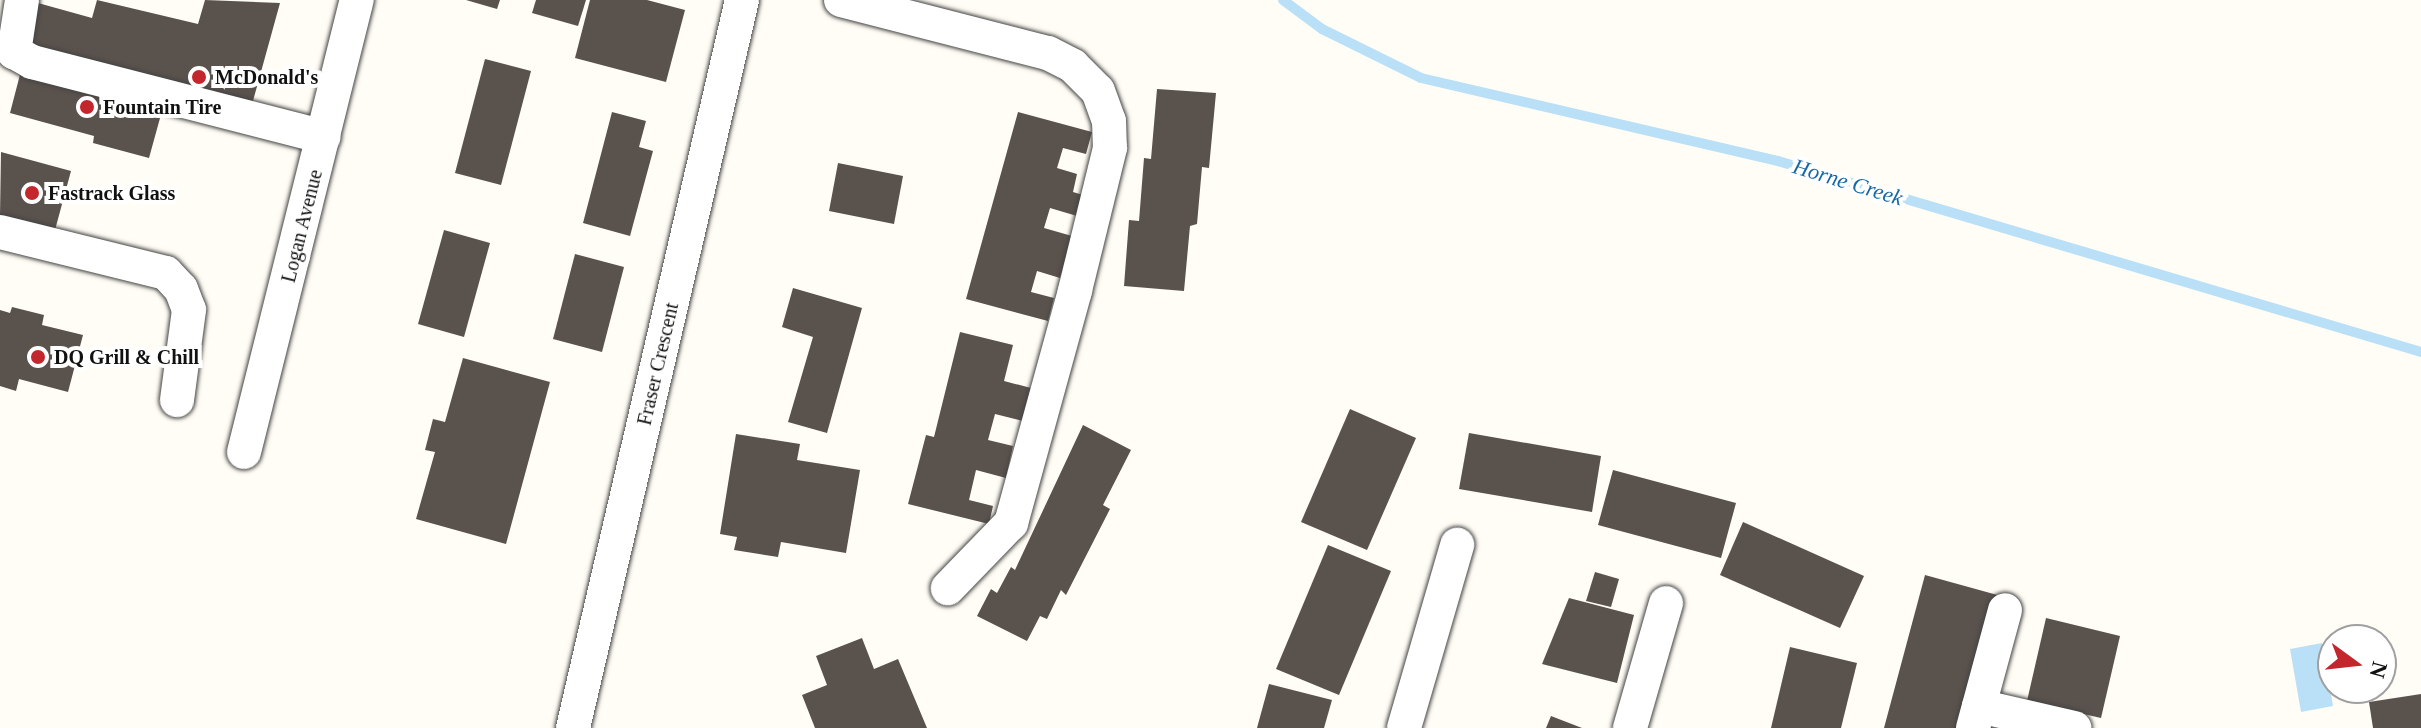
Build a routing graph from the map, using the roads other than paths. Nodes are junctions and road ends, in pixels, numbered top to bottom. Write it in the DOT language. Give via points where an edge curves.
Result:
graph roads {
  1 [pos="22,0"];
  2 [pos="357,0"];
  3 [pos="742,0"];
  4 [pos="841,0"];
  5 [pos="324,137"];
  6 [pos="0,232"];
  7 [pos="177,400"];
  8 [pos="244,452"];
  9 [pos="1457,545"];
  10 [pos="948,588"];
  11 [pos="1666,603"];
  12 [pos="2005,610"];
  13 [pos="1976,717"];
  14 [pos="573,728"];
  15 [pos="1404,728"];
  16 [pos="1630,728"];
  17 [pos="2074,728"];
  1 -- 5 [label="street" via="14,52 32,62"];
  2 -- 5 [label="street, Logan Avenue"];
  3 -- 14 [label="street, Fraser Crescent"];
  4 -- 10 [label="street" via="1048,53 1073,66 1098,91 1109,121 1110,148 1011,523"];
  5 -- 8 [label="street, Logan Avenue"];
  6 -- 7 [label="street" via="166,273 181,289 189,310"];
  9 -- 15 [label="street"];
  11 -- 16 [label="street"];
  12 -- 13 [label="street"];
  13 -- 17 [label="street"];
}
